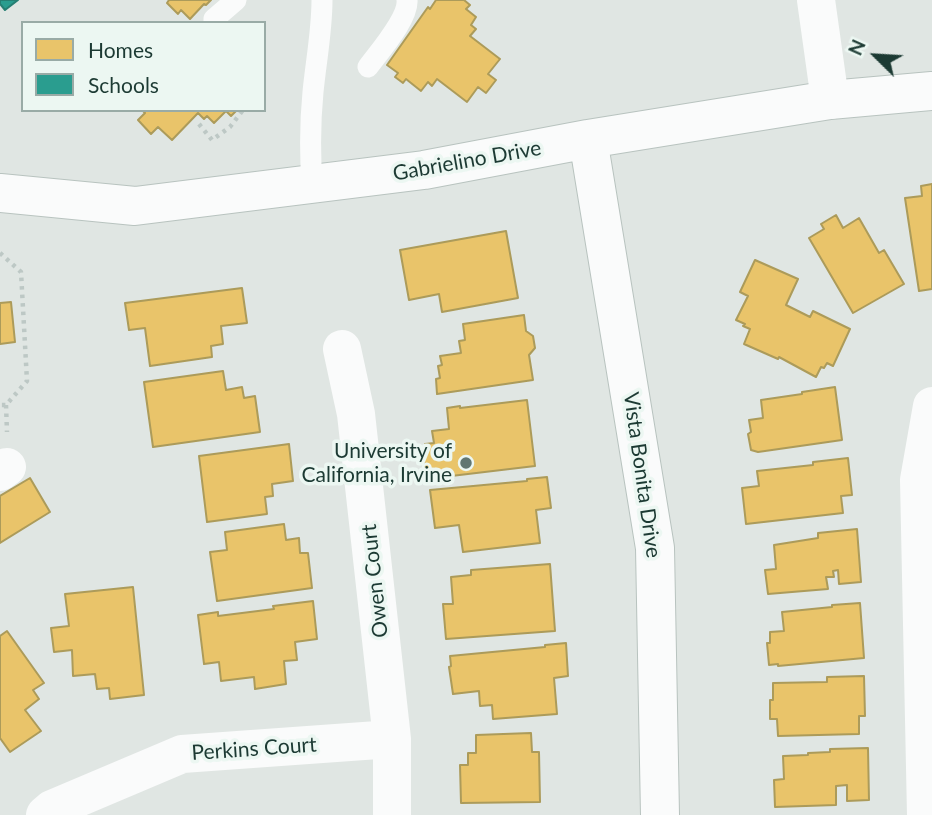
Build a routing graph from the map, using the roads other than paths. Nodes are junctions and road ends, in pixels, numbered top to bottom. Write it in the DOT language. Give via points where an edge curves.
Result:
graph roads {
  1 [pos="236,0"];
  2 [pos="322,0"];
  3 [pos="407,0"];
  4 [pos="816,0"];
  5 [pos="214,21"];
  6 [pos="368,67"];
  7 [pos="932,91"];
  8 [pos="830,100"];
  9 [pos="588,139"];
  10 [pos="312,184"];
  11 [pos="0,193"];
  12 [pos="342,349"];
  13 [pos="932,406"];
  14 [pos="392,739"];
  15 [pos="45,815"];
  16 [pos="393,815"];
  17 [pos="660,815"];
  18 [pos="926,815"];
  1 -- 5 [label="lane"];
  2 -- 10 [label="lane" via="312,93"];
  3 -- 6 [label="lane" via="405,15"];
  4 -- 8 [label="street"];
  7 -- 8 [label="street, Gabrielino Drive"];
  8 -- 9 [label="street, Gabrielino Drive"];
  9 -- 10 [label="street, Gabrielino Drive" via="424,170"];
  9 -- 17 [label="street, Vista Bonita Drive" via="655,548"];
  10 -- 11 [label="street, Gabrielino Drive" via="135,206"];
  12 -- 14 [label="street, Owen Court" via="356,414"];
  13 -- 18 [label="street" via="919,480"];
  14 -- 15 [label="street, Perkins Court" via="182,754"];
  14 -- 16 [label="street, Owen Court"];
}
